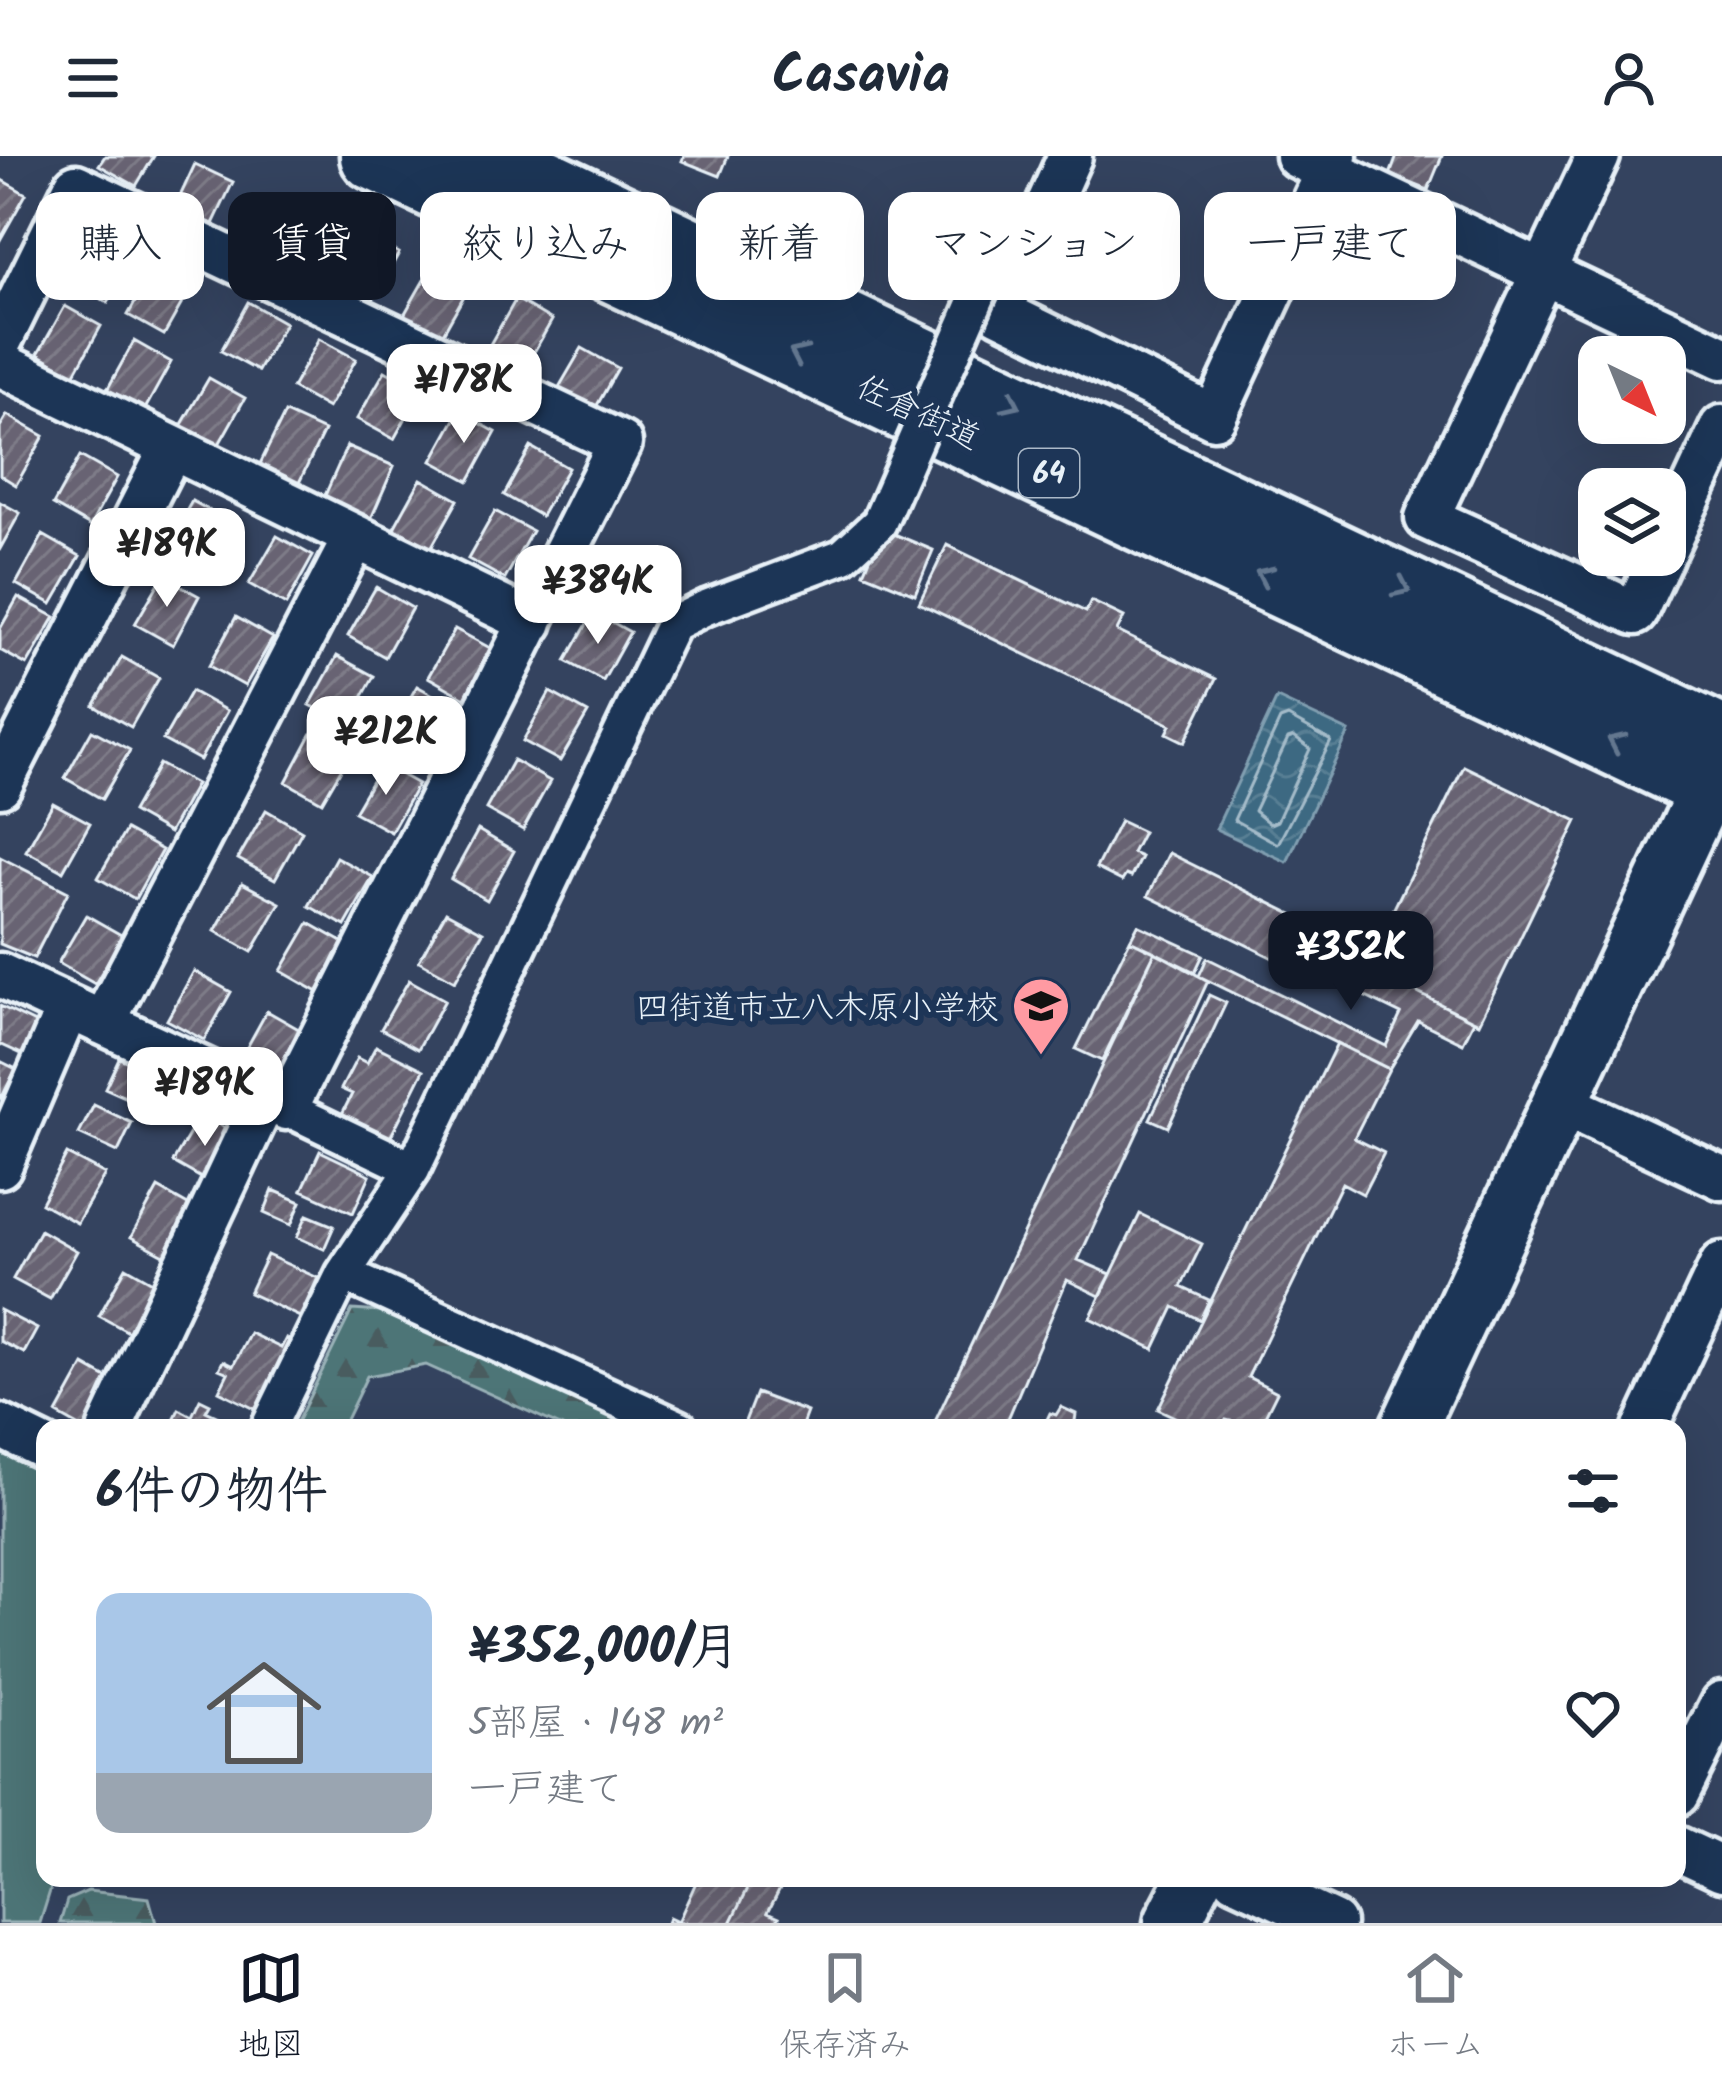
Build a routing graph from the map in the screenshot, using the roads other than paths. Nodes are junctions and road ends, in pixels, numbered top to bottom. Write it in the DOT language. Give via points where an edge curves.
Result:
graph roads {
  1 [pos="374,156"];
  2 [pos="488,156"];
  3 [pos="1070,156"];
  4 [pos="1598,156"];
  5 [pos="1320,161"];
  6 [pos="1054,192"];
  7 [pos="1543,273"];
  8 [pos="976,300"];
  9 [pos="1005,300"];
  10 [pos="0,340"];
  11 [pos="1722,357"];
  12 [pos="0,364"];
  13 [pos="1722,427"];
  14 [pos="170,451"];
  15 [pos="1686,505"];
  16 [pos="356,537"];
  17 [pos="1653,576"];
  18 [pos="531,622"];
  19 [pos="1718,769"];
  20 [pos="0,785"];
  21 [pos="0,976"];
  22 [pos="85,1015"];
  23 [pos="1559,1102"];
  24 [pos="276,1103"];
  25 [pos="0,1166"];
  26 [pos="413,1169"];
  27 [pos="1722,1178"];
  28 [pos="1722,1264"];
  29 [pos="343,1274"];
  30 [pos="115,1419"];
  31 [pos="272,1419"];
  32 [pos="660,1419"];
  33 [pos="1412,1419"];
  34 [pos="1649,1419"];
  35 [pos="0,1426"];
  36 [pos="36,1444"];
  37 [pos="1722,1704"];
  38 [pos="1686,1776"];
  39 [pos="1686,1852"];
  40 [pos="1722,1869"];
  41 [pos="1190,1887"];
  42 [pos="1255,1887"];
  43 [pos="1172,1923"];
  44 [pos="1333,1923"];
  19 -- 1 [label="main road, 佐倉街道 / 64, one-way"];
  2 -- 19 [label="main road, 佐倉街道 / 64, one-way"];
  3 -- 6 [label="street"];
  4 -- 7 [label="street"];
  5 -- 7 [label="street"];
  5 -- 9 [label="street" via="1214,417 1000,312"];
  7 -- 11 [label="street"];
  7 -- 17 [label="street" via="1426,518 1635,613"];
  8 -- 26 [label="street, bridge" via="879,523 843,556 673,624"];
  10 -- 18 [label="street" via="76,186 620,443"];
  12 -- 14 [label="street"];
  13 -- 15 [label="street"];
  14 -- 16 [label="street"];
  14 -- 20 [label="street"];
  16 -- 18 [label="street"];
  16 -- 22 [label="street"];
  18 -- 24 [label="street"];
  19 -- 23 [label="street"];
  21 -- 22 [label="street"];
  22 -- 24 [label="street"];
  22 -- 25 [label="street"];
  23 -- 27 [label="street"];
  23 -- 33 [label="street"];
  24 -- 26 [label="street"];
  24 -- 30 [label="street"];
  26 -- 29 [label="street"];
  28 -- 34 [label="street"];
  29 -- 31 [label="street"];
  29 -- 32 [label="street"];
  35 -- 36 [label="street"];
  37 -- 38 [label="street"];
  39 -- 40 [label="street"];
  41 -- 43 [label="street"];
  42 -- 44 [label="street"];
}
